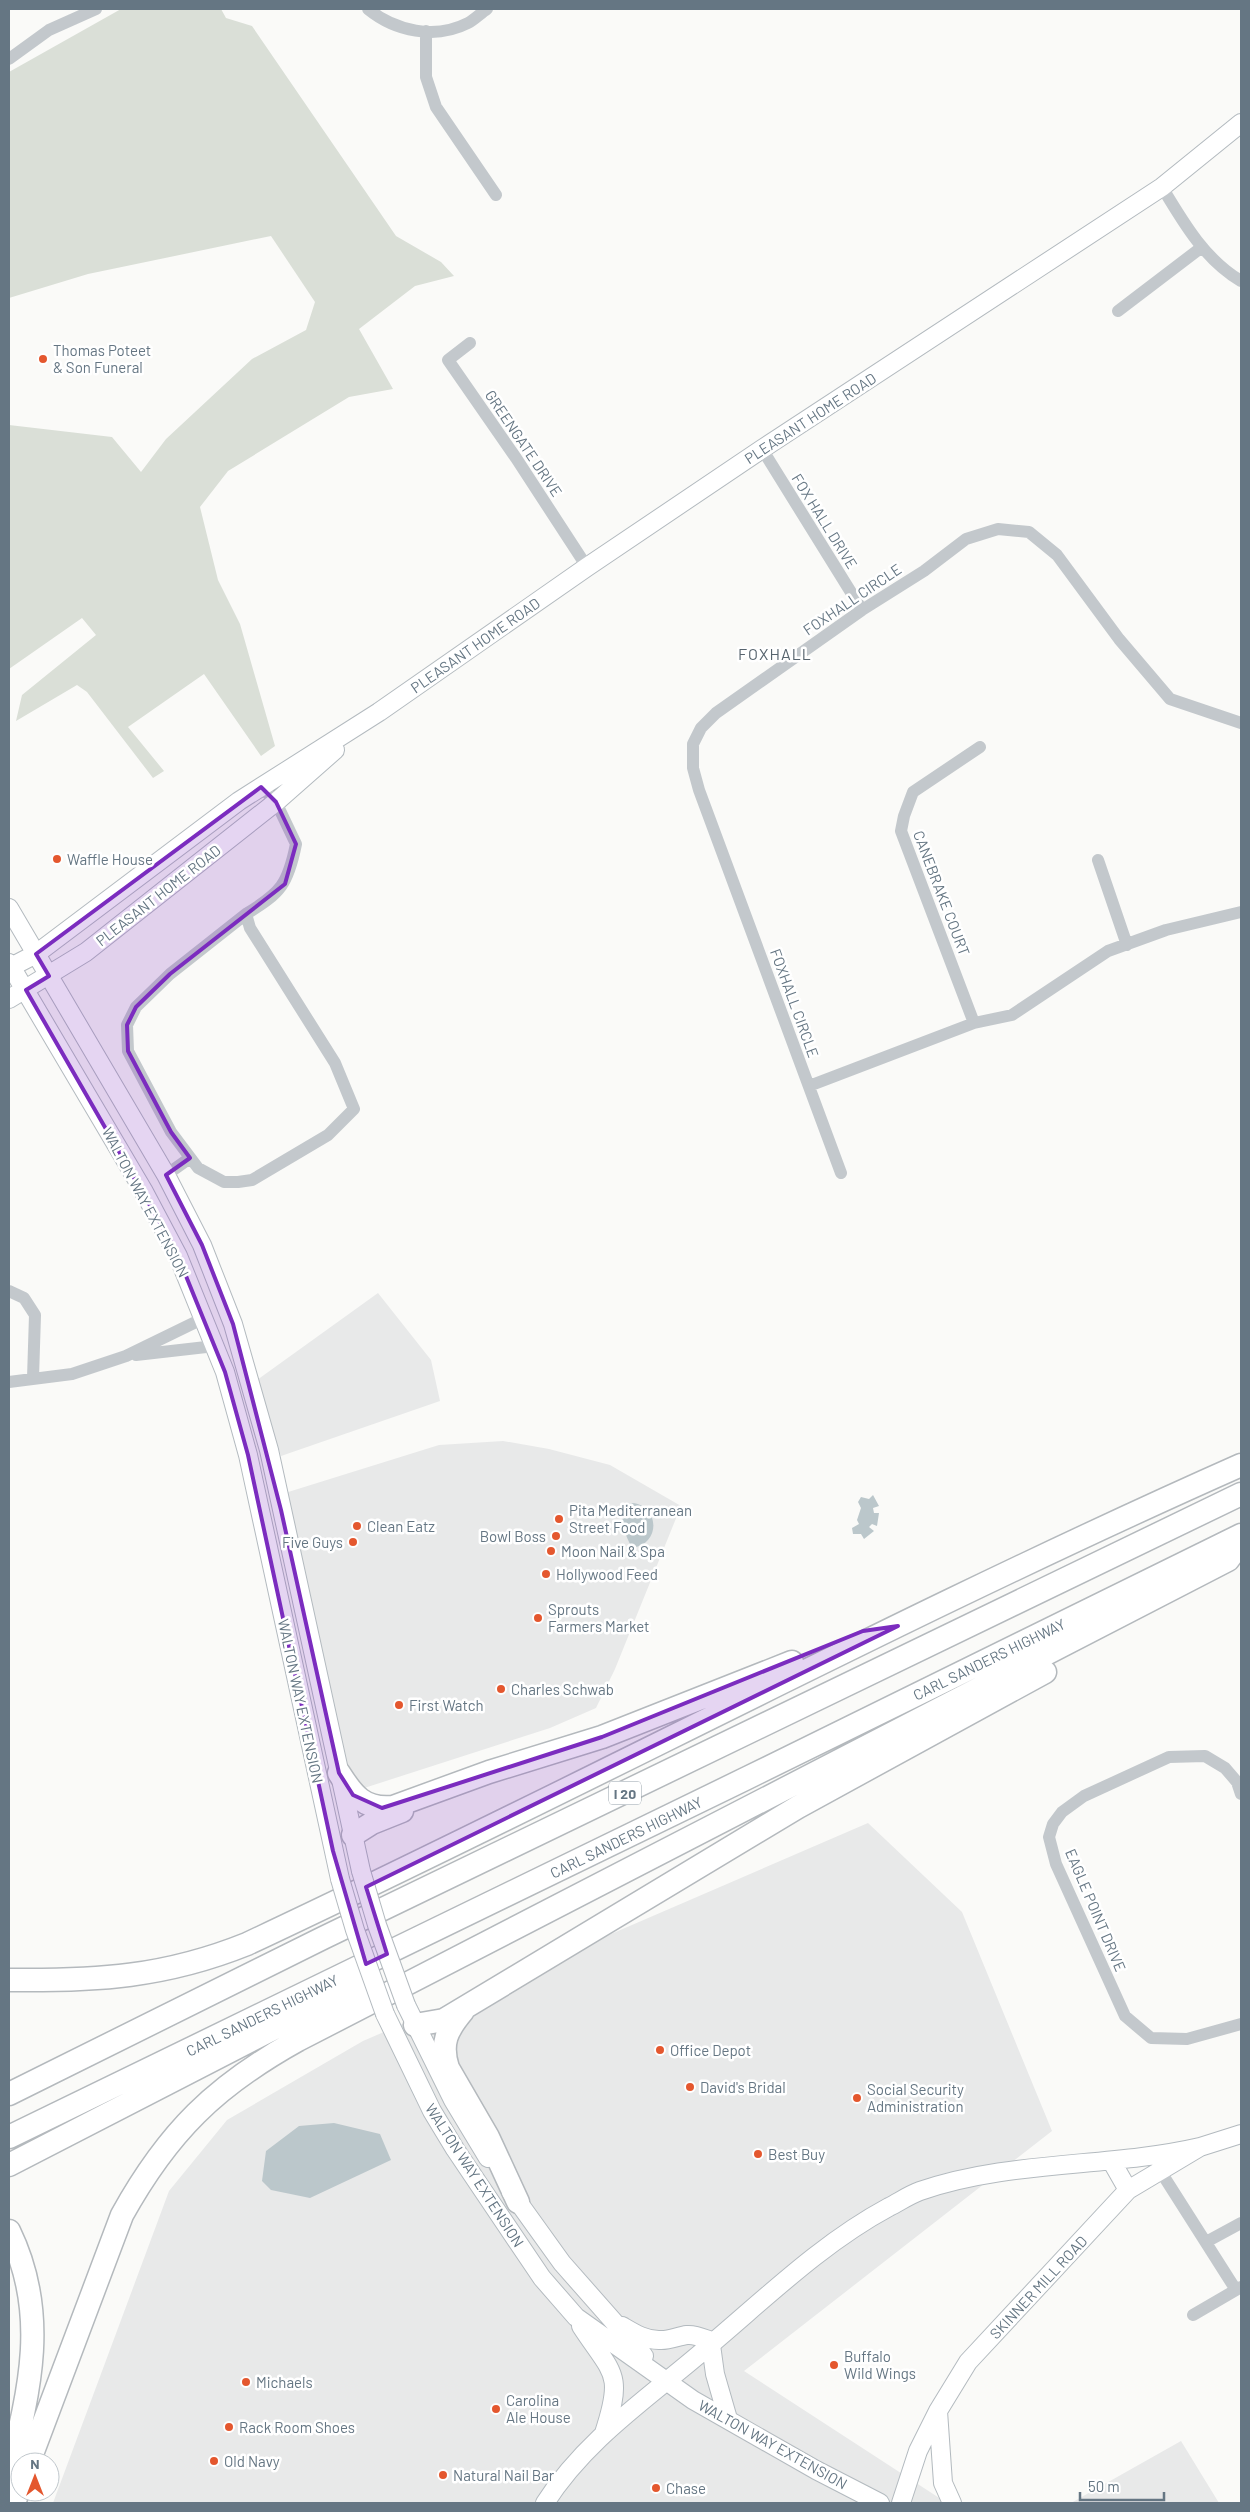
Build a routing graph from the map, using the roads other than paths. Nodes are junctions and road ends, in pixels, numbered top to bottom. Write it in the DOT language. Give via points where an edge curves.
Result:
graph roads {
  1 [pos="96,9"];
  2 [pos="368,9"];
  3 [pos="487,9"];
  4 [pos="426,31"];
  5 [pos="9,59"];
  6 [pos="1241,123"];
  7 [pos="1162,186"];
  8 [pos="496,195"];
  9 [pos="1202,247"];
  10 [pos="1241,281"];
  11 [pos="1118,311"];
  12 [pos="470,343"];
  13 [pos="762,450"];
  14 [pos="587,567"];
  15 [pos="862,610"];
  16 [pos="379,712"];
  17 [pos="1241,723"];
  18 [pos="980,747"];
  19 [pos="261,787"];
  20 [pos="276,802"];
  21 [pos="1098,860"];
  22 [pos="9,908"];
  23 [pos="1241,912"];
  24 [pos="246,914"];
  25 [pos="1127,945"];
  26 [pos="36,954"];
  27 [pos="9,966"];
  28 [pos="48,976"];
  29 [pos="26,990"];
  30 [pos="9,999"];
  31 [pos="974,1023"];
  32 [pos="809,1086"];
  33 [pos="190,1158"];
  34 [pos="841,1173"];
  35 [pos="166,1175"];
  36 [pos="9,1291"];
  37 [pos="204,1318"];
  38 [pos="215,1346"];
  39 [pos="126,1356"];
  40 [pos="33,1378"];
  41 [pos="9,1382"];
  42 [pos="1241,1464"];
  43 [pos="277,1490"];
  44 [pos="256,1492"];
  45 [pos="1241,1494"];
  46 [pos="1241,1534"];
  47 [pos="1241,1542"];
  48 [pos="1241,1565"];
  49 [pos="898,1626"];
  50 [pos="521,1764"];
  51 [pos="339,1773"];
  52 [pos="1240,1785"];
  53 [pos="353,1835"];
  54 [pos="333,1851"];
  55 [pos="593,1852"];
  56 [pos="12,1978"];
  57 [pos="468,2006"];
  58 [pos="410,2015"];
  59 [pos="386,2017"];
  60 [pos="1241,2024"];
  61 [pos="9,2094"];
  62 [pos="1241,2134"];
  63 [pos="9,2137"];
  64 [pos="1200,2147"];
  65 [pos="1112,2162"];
  66 [pos="9,2165"];
  67 [pos="1161,2172"];
  68 [pos="1128,2190"];
  69 [pos="518,2202"];
  70 [pos="1241,2224"];
  71 [pos="9,2231"];
  72 [pos="1206,2242"];
  73 [pos="1238,2288"];
  74 [pos="1193,2315"];
  75 [pos="576,2317"];
  76 [pos="612,2321"];
  77 [pos="712,2344"];
  78 [pos="668,2381"];
  79 [pos="938,2410"];
  80 [pos="728,2419"];
  81 [pos="604,2433"];
  82 [pos="34,2452"];
  83 [pos="9,2473"];
  84 [pos="545,2503"];
  85 [pos="880,2503"];
  86 [pos="901,2503"];
  87 [pos="952,2503"];
  1 -- 5 [label="street" via="49,30"];
  2 -- 4 [label="street" via="395,26"];
  3 -- 4 [label="street" via="468,23 440,32"];
  4 -- 8 [label="street" via="426,77 436,107"];
  6 -- 7 [label="main road, PLEASANT HOME ROAD"];
  7 -- 9 [label="street"];
  7 -- 13 [label="main road, PLEASANT HOME ROAD"];
  9 -- 10 [label="street" via="1224,271"];
  9 -- 11 [label="street"];
  12 -- 14 [label="street, GREENGATE DRIVE" via="448,360"];
  13 -- 14 [label="main road, PLEASANT HOME ROAD"];
  13 -- 15 [label="street, FOX HALL DRIVE"];
  14 -- 16 [label="main road, PLEASANT HOME ROAD"];
  15 -- 17 [label="street, FOXHALL CIRCLE" via="924,571 966,538 998,528 1029,532 1057,555 1170,699"];
  15 -- 32 [label="street, FOXHALL CIRCLE" via="716,713 701,728 693,744 693,768 698,790"];
  16 -- 19 [label="main road, PLEASANT HOME ROAD"];
  16 -- 20 [label="main road, PLEASANT HOME ROAD"];
  18 -- 31 [label="street, CANEBRAKE COURT" via="913,792 901,830"];
  19 -- 20 [label="street"];
  19 -- 26 [label="main road, PLEASANT HOME ROAD"];
  20 -- 24 [label="street" via="296,844 292,862 284,884 268,901"];
  20 -- 28 [label="main road, PLEASANT HOME ROAD" via="86,952"];
  21 -- 25 [label="street"];
  22 -- 26 [label="main road, WALTON WAY EXTENSION"];
  23 -- 25 [label="street" via="1166,930"];
  24 -- 33 [label="street" via="170,974 136,1007 127,1025 128,1051 171,1132"];
  24 -- 33 [label="street" via="250,928 335,1063 354,1109 328,1135 252,1180 224,1182 198,1168"];
  25 -- 31 [label="street" via="1092,961 1012,1015"];
  26 -- 27 [label="main road, PLEASANT HOME ROAD"];
  26 -- 28 [label="main road, WALTON WAY EXTENSION"];
  27 -- 29 [label="main road, WALTON WAY EXTENSION"];
  28 -- 29 [label="main road, PLEASANT HOME ROAD"];
  28 -- 35 [label="main road, WALTON WAY EXTENSION"];
  29 -- 30 [label="main road, PLEASANT HOME ROAD"];
  29 -- 37 [label="main road, WALTON WAY EXTENSION" via="143,1190 174,1249"];
  31 -- 32 [label="street"];
  32 -- 34 [label="street, FOXHALL CIRCLE"];
  33 -- 35 [label="street"];
  35 -- 43 [label="main road, WALTON WAY EXTENSION" via="202,1245 232,1324 269,1450"];
  36 -- 40 [label="street" via="24,1298 35,1315"];
  37 -- 38 [label="main road, WALTON WAY EXTENSION"];
  37 -- 39 [label="street"];
  38 -- 39 [label="street"];
  38 -- 44 [label="main road, WALTON WAY EXTENSION" via="233,1399"];
  39 -- 40 [label="street" via="72,1374"];
  40 -- 41 [label="street"];
  42 -- 49 [label="highway"];
  43 -- 44 [label="main road"];
  43 -- 51 [label="main road, WALTON WAY EXTENSION"];
  44 -- 54 [label="main road, WALTON WAY EXTENSION"];
  45 -- 61 [label="highway, I 20"];
  46 -- 55 [label="highway, CARL SANDERS HIGHWAY / I 20"];
  47 -- 82 [label="highway" via="1228,1560 298,2040 223,2088 197,2110 170,2140 142,2179 122,2215"];
  48 -- 57 [label="highway" via="798,1808"];
  49 -- 50 [label="highway" via="863,1631 777,1669 602,1737"];
  49 -- 56 [label="highway" via="229,1951 152,1973 112,1978"];
  50 -- 51 [label="highway" via="488,1772 406,1804 382,1808 353,1795"];
  50 -- 53 [label="highway" via="387,1816"];
  51 -- 53 [label="main road, WALTON WAY EXTENSION"];
  52 -- 60 [label="street, EAGLE POINT DRIVE" via="1225,1768 1205,1756 1169,1757 1084,1796 1062,1812 1053,1824 1050,1837 1056,1864 1126,2016 1151,2038 1187,2040"];
  53 -- 54 [label="main road"];
  53 -- 58 [label="main road, WALTON WAY EXTENSION, bridge" via="377,1925"];
  54 -- 59 [label="main road, WALTON WAY EXTENSION, bridge" via="355,1930"];
  55 -- 63 [label="highway, CARL SANDERS HIGHWAY / I 20"];
  55 -- 66 [label="highway" via="530,1897"];
  57 -- 58 [label="highway" via="444,2020"];
  57 -- 69 [label="highway" via="450,2027 445,2059 488,2137"];
  58 -- 59 [label="main road"];
  58 -- 69 [label="main road, WALTON WAY EXTENSION" via="453,2100"];
  59 -- 75 [label="main road, WALTON WAY EXTENSION" via="432,2111 455,2149 542,2278"];
  62 -- 64 [label="main road, SKINNER MILL ROAD"];
  64 -- 65 [label="main road"];
  64 -- 67 [label="main road, SKINNER MILL ROAD"];
  65 -- 68 [label="main road"];
  65 -- 77 [label="main road" via="1020,2170 919,2191 870,2218 806,2263"];
  67 -- 68 [label="main road, SKINNER MILL ROAD"];
  67 -- 72 [label="street"];
  68 -- 79 [label="main road, SKINNER MILL ROAD" via="968,2362"];
  69 -- 76 [label="main road, WALTON WAY EXTENSION" via="562,2263"];
  70 -- 72 [label="street"];
  71 -- 83 [label="highway" via="27,2285 34,2345 30,2387"];
  72 -- 73 [label="street"];
  73 -- 74 [label="street"];
  75 -- 78 [label="main road, WALTON WAY EXTENSION"];
  75 -- 81 [label="main road" via="613,2374 616,2393"];
  76 -- 77 [label="main road" via="650,2339 686,2335 697,2336"];
  76 -- 78 [label="main road, WALTON WAY EXTENSION"];
  77 -- 78 [label="main road"];
  77 -- 80 [label="main road"];
  78 -- 80 [label="main road, WALTON WAY EXTENSION" via="693,2400"];
  78 -- 81 [label="main road"];
  79 -- 86 [label="main road, SKINNER MILL ROAD" via="918,2451"];
  79 -- 87 [label="main road" via="943,2484"];
  80 -- 85 [label="main road, WALTON WAY EXTENSION"];
  81 -- 84 [label="main road"];
}
